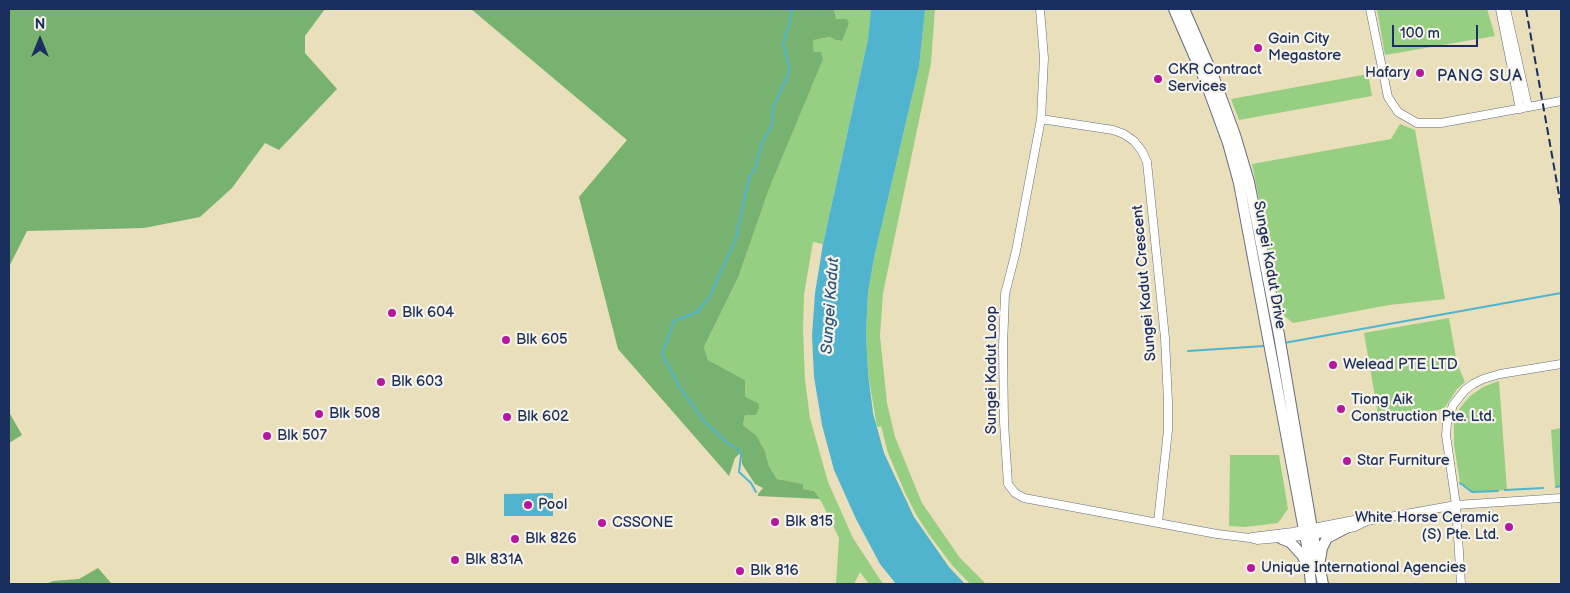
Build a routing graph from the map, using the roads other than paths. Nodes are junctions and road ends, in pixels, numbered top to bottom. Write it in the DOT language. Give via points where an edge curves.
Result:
graph roads {
  1 [pos="1040,9"];
  2 [pos="1174,9"];
  3 [pos="1184,9"];
  4 [pos="1370,9"];
  5 [pos="1500,9"];
  6 [pos="1506,9"];
  7 [pos="1561,101"];
  8 [pos="1524,108"];
  9 [pos="1041,119"];
  10 [pos="1561,364"];
  11 [pos="1300,452"];
  12 [pos="1292,465"];
  13 [pos="1561,498"];
  14 [pos="1456,505"];
  15 [pos="1367,521"];
  16 [pos="1158,522"];
  17 [pos="1346,528"];
  18 [pos="1309,533"];
  19 [pos="1250,538"];
  20 [pos="1282,539"];
  21 [pos="1320,563"];
  22 [pos="1309,567"];
  23 [pos="1311,584"];
  24 [pos="1323,584"];
  25 [pos="1461,584"];
  1 -- 9 [label="street, Sungei Kadut Loop" via="1044,58"];
  2 -- 12 [label="main road, Sungei Kadut Drive" via="1222,126 1239,183"];
  3 -- 11 [label="main road, Sungei Kadut Drive" via="1214,78 1245,170"];
  4 -- 8 [label="street" via="1388,97 1398,112 1417,123 1441,123"];
  5 -- 8 [label="street"];
  6 -- 8 [label="street"];
  7 -- 8 [label="street"];
  9 -- 16 [label="street, Sungei Kadut Crescent" via="1124,134 1142,150 1147,162 1165,338 1168,408"];
  9 -- 16 [label="street, Sungei Kadut Loop" via="1005,294 1004,422 1008,484 1024,498"];
  10 -- 14 [label="street" via="1483,379 1458,398 1446,435"];
  11 -- 12 [label="main road" via="1299,460"];
  11 -- 18 [label="main road, Sungei Kadut Drive"];
  12 -- 18 [label="main road, Sungei Kadut Drive"];
  13 -- 14 [label="street"];
  14 -- 15 [label="street"];
  14 -- 25 [label="street"];
  15 -- 17 [label="street"];
  15 -- 18 [label="street" via="1354,520"];
  16 -- 19 [label="street, Sungei Kadut Loop"];
  17 -- 18 [label="street"];
  17 -- 21 [label="main road" via="1327,538"];
  18 -- 19 [label="street, Sungei Kadut Loop"];
  18 -- 20 [label="street, Sungei Kadut Loop"];
  18 -- 21 [label="main road"];
  18 -- 22 [label="main road"];
  19 -- 20 [label="street, Sungei Kadut Loop"];
  20 -- 22 [label="main road" via="1293,545"];
  21 -- 24 [label="main road"];
  22 -- 23 [label="main road"];
}
